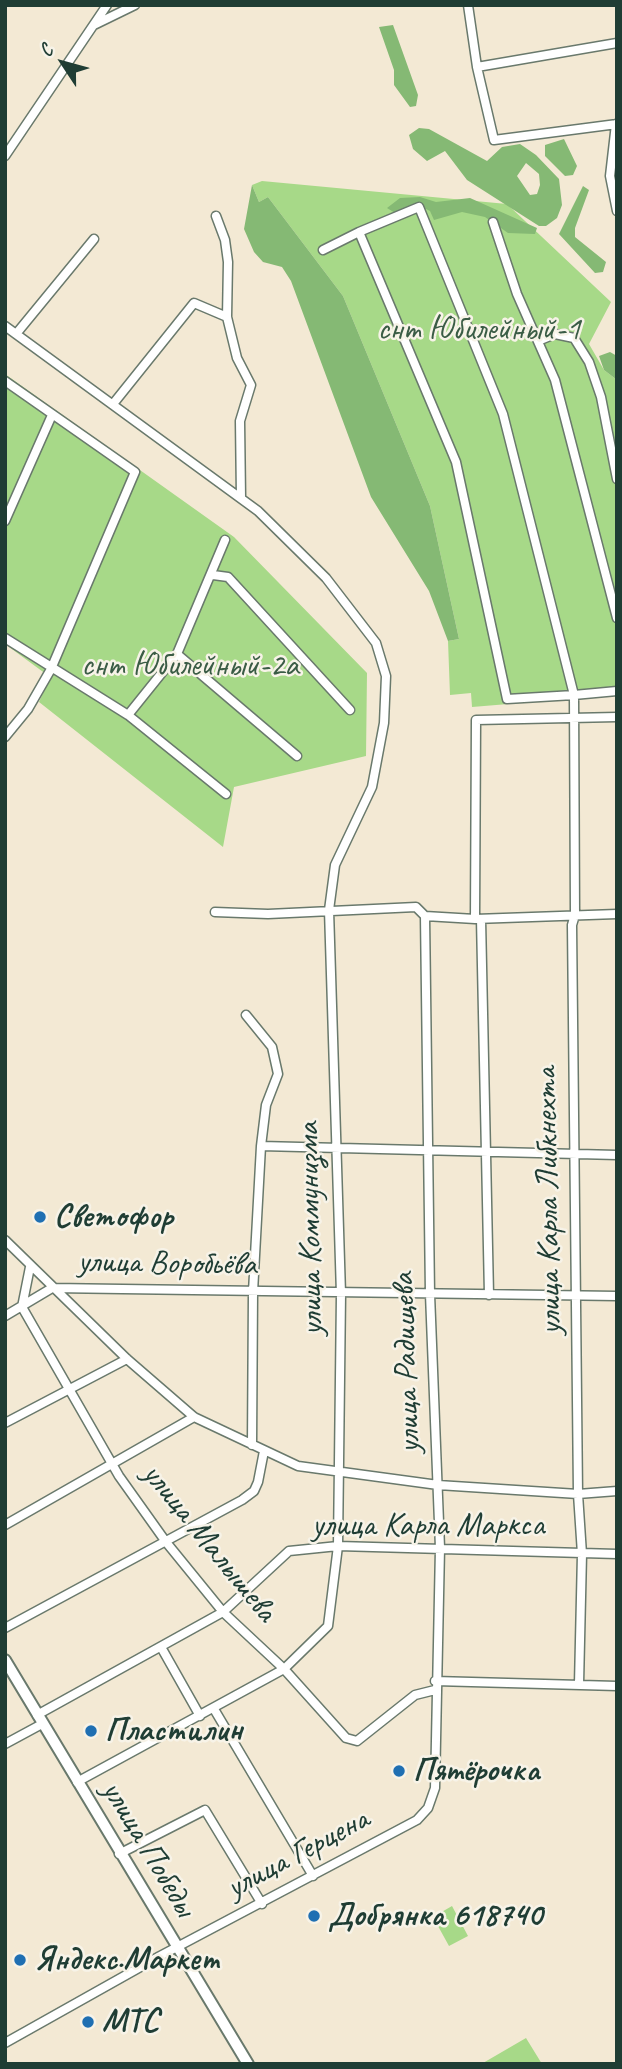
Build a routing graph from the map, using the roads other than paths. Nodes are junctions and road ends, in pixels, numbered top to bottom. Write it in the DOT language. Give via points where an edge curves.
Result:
graph roads {
  1 [pos="107,5"];
  2 [pos="135,5"];
  3 [pos="468,5"];
  4 [pos="92,26"];
  5 [pos="617,43"];
  6 [pos="477,67"];
  7 [pos="616,124"];
  8 [pos="5,156"];
  9 [pos="616,211"];
  10 [pos="216,216"];
  11 [pos="493,222"];
  12 [pos="359,232"];
  13 [pos="94,239"];
  14 [pos="323,250"];
  15 [pos="227,317"];
  16 [pos="5,326"];
  17 [pos="16,334"];
  18 [pos="538,341"];
  19 [pos="5,381"];
  20 [pos="113,404"];
  21 [pos="52,415"];
  22 [pos="617,479"];
  23 [pos="241,498"];
  24 [pos="5,521"];
  25 [pos="225,540"];
  26 [pos="212,575"];
  27 [pos="615,597"];
  28 [pos="617,618"];
  29 [pos="5,638"];
  30 [pos="177,654"];
  31 [pos="51,669"];
  32 [pos="617,691"];
  33 [pos="574,695"];
  34 [pos="350,710"];
  35 [pos="128,715"];
  36 [pos="617,717"];
  37 [pos="574,718"];
  38 [pos="5,737"];
  39 [pos="297,756"];
  40 [pos="226,794"];
  41 [pos="329,910"];
  42 [pos="215,912"];
  43 [pos="617,914"];
  44 [pos="575,915"];
  45 [pos="425,916"];
  46 [pos="478,919"];
  47 [pos="246,1015"];
  48 [pos="261,1146"];
  49 [pos="337,1149"];
  50 [pos="428,1151"];
  51 [pos="487,1152"];
  52 [pos="575,1153"];
  53 [pos="617,1155"];
  54 [pos="5,1240"];
  55 [pos="30,1267"];
  56 [pos="52,1288"];
  57 [pos="253,1292"];
  58 [pos="341,1294"];
  59 [pos="430,1294"];
  60 [pos="576,1294"];
  61 [pos="489,1295"];
  62 [pos="617,1296"];
  63 [pos="22,1307"];
  64 [pos="5,1316"];
  65 [pos="127,1359"];
  66 [pos="69,1389"];
  67 [pos="194,1417"];
  68 [pos="5,1423"];
  69 [pos="252,1446"];
  70 [pos="264,1451"];
  71 [pos="113,1465"];
  72 [pos="338,1472"];
  73 [pos="438,1485"];
  74 [pos="617,1491"];
  75 [pos="578,1494"];
  76 [pos="5,1525"];
  77 [pos="166,1542"];
  78 [pos="338,1546"];
  79 [pos="440,1548"];
  80 [pos="582,1554"];
  81 [pos="617,1554"];
  82 [pos="223,1612"];
  83 [pos="5,1628"];
  84 [pos="161,1647"];
  85 [pos="5,1660"];
  86 [pos="284,1669"];
  87 [pos="579,1684"];
  88 [pos="435,1686"];
  89 [pos="617,1686"];
  90 [pos="214,1709"];
  91 [pos="200,1716"];
  92 [pos="39,1719"];
  93 [pos="5,1744"];
  94 [pos="77,1782"];
  95 [pos="428,1808"];
  96 [pos="120,1854"];
  97 [pos="313,1876"];
  98 [pos="262,1904"];
  99 [pos="178,1948"];
  100 [pos="5,2043"];
  101 [pos="248,2064"];
  1 -- 4 [label="street"];
  2 -- 4 [label="street"];
  3 -- 6 [label="street"];
  4 -- 8 [label="street"];
  5 -- 6 [label="street"];
  6 -- 7 [label="street" via="494,140"];
  7 -- 9 [label="street" via="610,176"];
  10 -- 15 [label="street" via="228,262"];
  11 -- 18 [label="street"];
  12 -- 14 [label="street"];
  12 -- 33 [label="street" via="456,462 507,699"];
  12 -- 33 [label="street, улица Карла Либкнехта" via="419,207 503,414"];
  13 -- 17 [label="street"];
  15 -- 20 [label="street" via="194,303"];
  15 -- 23 [label="street" via="237,358 251,386 240,421"];
  16 -- 17 [label="street, улица Коммунизма"];
  17 -- 20 [label="street, улица Коммунизма"];
  18 -- 22 [label="street" via="555,334 573,338 589,362 601,397"];
  18 -- 27 [label="street" via="555,380"];
  19 -- 21 [label="street"];
  20 -- 23 [label="street, улица Коммунизма"];
  21 -- 24 [label="street"];
  21 -- 31 [label="street" via="135,472"];
  23 -- 41 [label="street, улица Коммунизма" via="326,578 376,643 386,676 384,723 372,787 335,865"];
  25 -- 26 [label="street"];
  26 -- 30 [label="street"];
  26 -- 34 [label="street" via="228,577"];
  27 -- 28 [label="street"];
  29 -- 31 [label="street"];
  30 -- 35 [label="street"];
  30 -- 39 [label="street"];
  31 -- 35 [label="street"];
  31 -- 38 [label="street"];
  32 -- 33 [label="street"];
  33 -- 37 [label="street, улица Карла Либкнехта"];
  35 -- 40 [label="street"];
  36 -- 37 [label="street"];
  37 -- 44 [label="street, улица Карла Либкнехта"];
  37 -- 46 [label="street" via="476,720"];
  41 -- 42 [label="street"];
  41 -- 45 [label="street" via="416,907"];
  41 -- 49 [label="street, улица Коммунизма"];
  43 -- 44 [label="street"];
  44 -- 46 [label="street"];
  44 -- 52 [label="street, улица Карла Либкнехта"];
  45 -- 46 [label="street"];
  45 -- 50 [label="street, улица Радищева"];
  46 -- 51 [label="street"];
  47 -- 48 [label="street" via="272,1047 278,1070 265,1105"];
  48 -- 49 [label="street"];
  48 -- 57 [label="street"];
  49 -- 50 [label="street"];
  49 -- 58 [label="street, улица Коммунизма"];
  50 -- 51 [label="street"];
  50 -- 59 [label="street, улица Радищева"];
  51 -- 52 [label="street"];
  51 -- 61 [label="street"];
  52 -- 53 [label="street"];
  52 -- 60 [label="street, улица Карла Либкнехта"];
  54 -- 55 [label="street"];
  55 -- 56 [label="street"];
  55 -- 63 [label="street"];
  56 -- 57 [label="street, улица Воробьёва"];
  56 -- 63 [label="street"];
  56 -- 65 [label="street"];
  57 -- 58 [label="street, улица Воробьёва"];
  57 -- 69 [label="street"];
  58 -- 59 [label="street, улица Воробьёва"];
  58 -- 72 [label="street, улица Коммунизма"];
  59 -- 61 [label="street, улица Воробьёва"];
  59 -- 73 [label="street, улица Радищева"];
  60 -- 61 [label="street, улица Воробьёва"];
  60 -- 62 [label="street, улица Воробьёва"];
  60 -- 75 [label="street, улица Карла Либкнехта"];
  63 -- 64 [label="street"];
  63 -- 66 [label="street, улица Малышева"];
  65 -- 66 [label="street"];
  65 -- 67 [label="street"];
  66 -- 68 [label="street"];
  66 -- 71 [label="street, улица Малышева"];
  67 -- 69 [label="street"];
  67 -- 71 [label="street"];
  69 -- 70 [label="street"];
  70 -- 72 [label="street" via="299,1466"];
  70 -- 77 [label="street" via="254,1491"];
  71 -- 76 [label="street"];
  71 -- 77 [label="street, улица Малышева"];
  72 -- 73 [label="street"];
  72 -- 78 [label="street, улица Коммунизма"];
  73 -- 75 [label="street"];
  73 -- 79 [label="street, улица Радищева"];
  74 -- 75 [label="street"];
  75 -- 80 [label="street, улица Карла Либкнехта"];
  77 -- 82 [label="street, улица Малышева"];
  77 -- 83 [label="street"];
  78 -- 79 [label="street, улица Карла Маркса"];
  78 -- 82 [label="street, улица Карла Маркса" via="289,1551"];
  78 -- 86 [label="street, улица Коммунизма" via="328,1626"];
  79 -- 80 [label="street, улица Карла Маркса"];
  79 -- 88 [label="street, улица Радищева"];
  80 -- 81 [label="street, улица Карла Маркса"];
  80 -- 87 [label="street, улица Карла Либкнехта"];
  82 -- 84 [label="street, улица Карла Маркса"];
  82 -- 86 [label="street, улица Малышева"];
  84 -- 91 [label="street"];
  84 -- 92 [label="street, улица Карла Маркса"];
  85 -- 92 [label="street, улица Победы"];
  86 -- 88 [label="street, улица Малышева" via="346,1738 356,1741 415,1695"];
  86 -- 90 [label="street, улица Коммунизма"];
  87 -- 88 [label="street"];
  87 -- 89 [label="street"];
  88 -- 95 [label="street, улица Радищева" via="435,1788"];
  90 -- 91 [label="street, улица Коммунизма"];
  90 -- 97 [label="street"];
  91 -- 94 [label="street, улица Коммунизма"];
  92 -- 93 [label="street, улица Карла Маркса"];
  92 -- 94 [label="street, улица Победы"];
  94 -- 96 [label="street, улица Победы"];
  95 -- 97 [label="street, улица Герцена" via="417,1820"];
  96 -- 98 [label="street" via="205,1810"];
  96 -- 99 [label="street, улица Победы"];
  97 -- 98 [label="street, улица Герцена"];
  98 -- 99 [label="street, улица Герцена"];
  99 -- 100 [label="street, улица Герцена"];
  99 -- 101 [label="street, улица Победы"];
}
